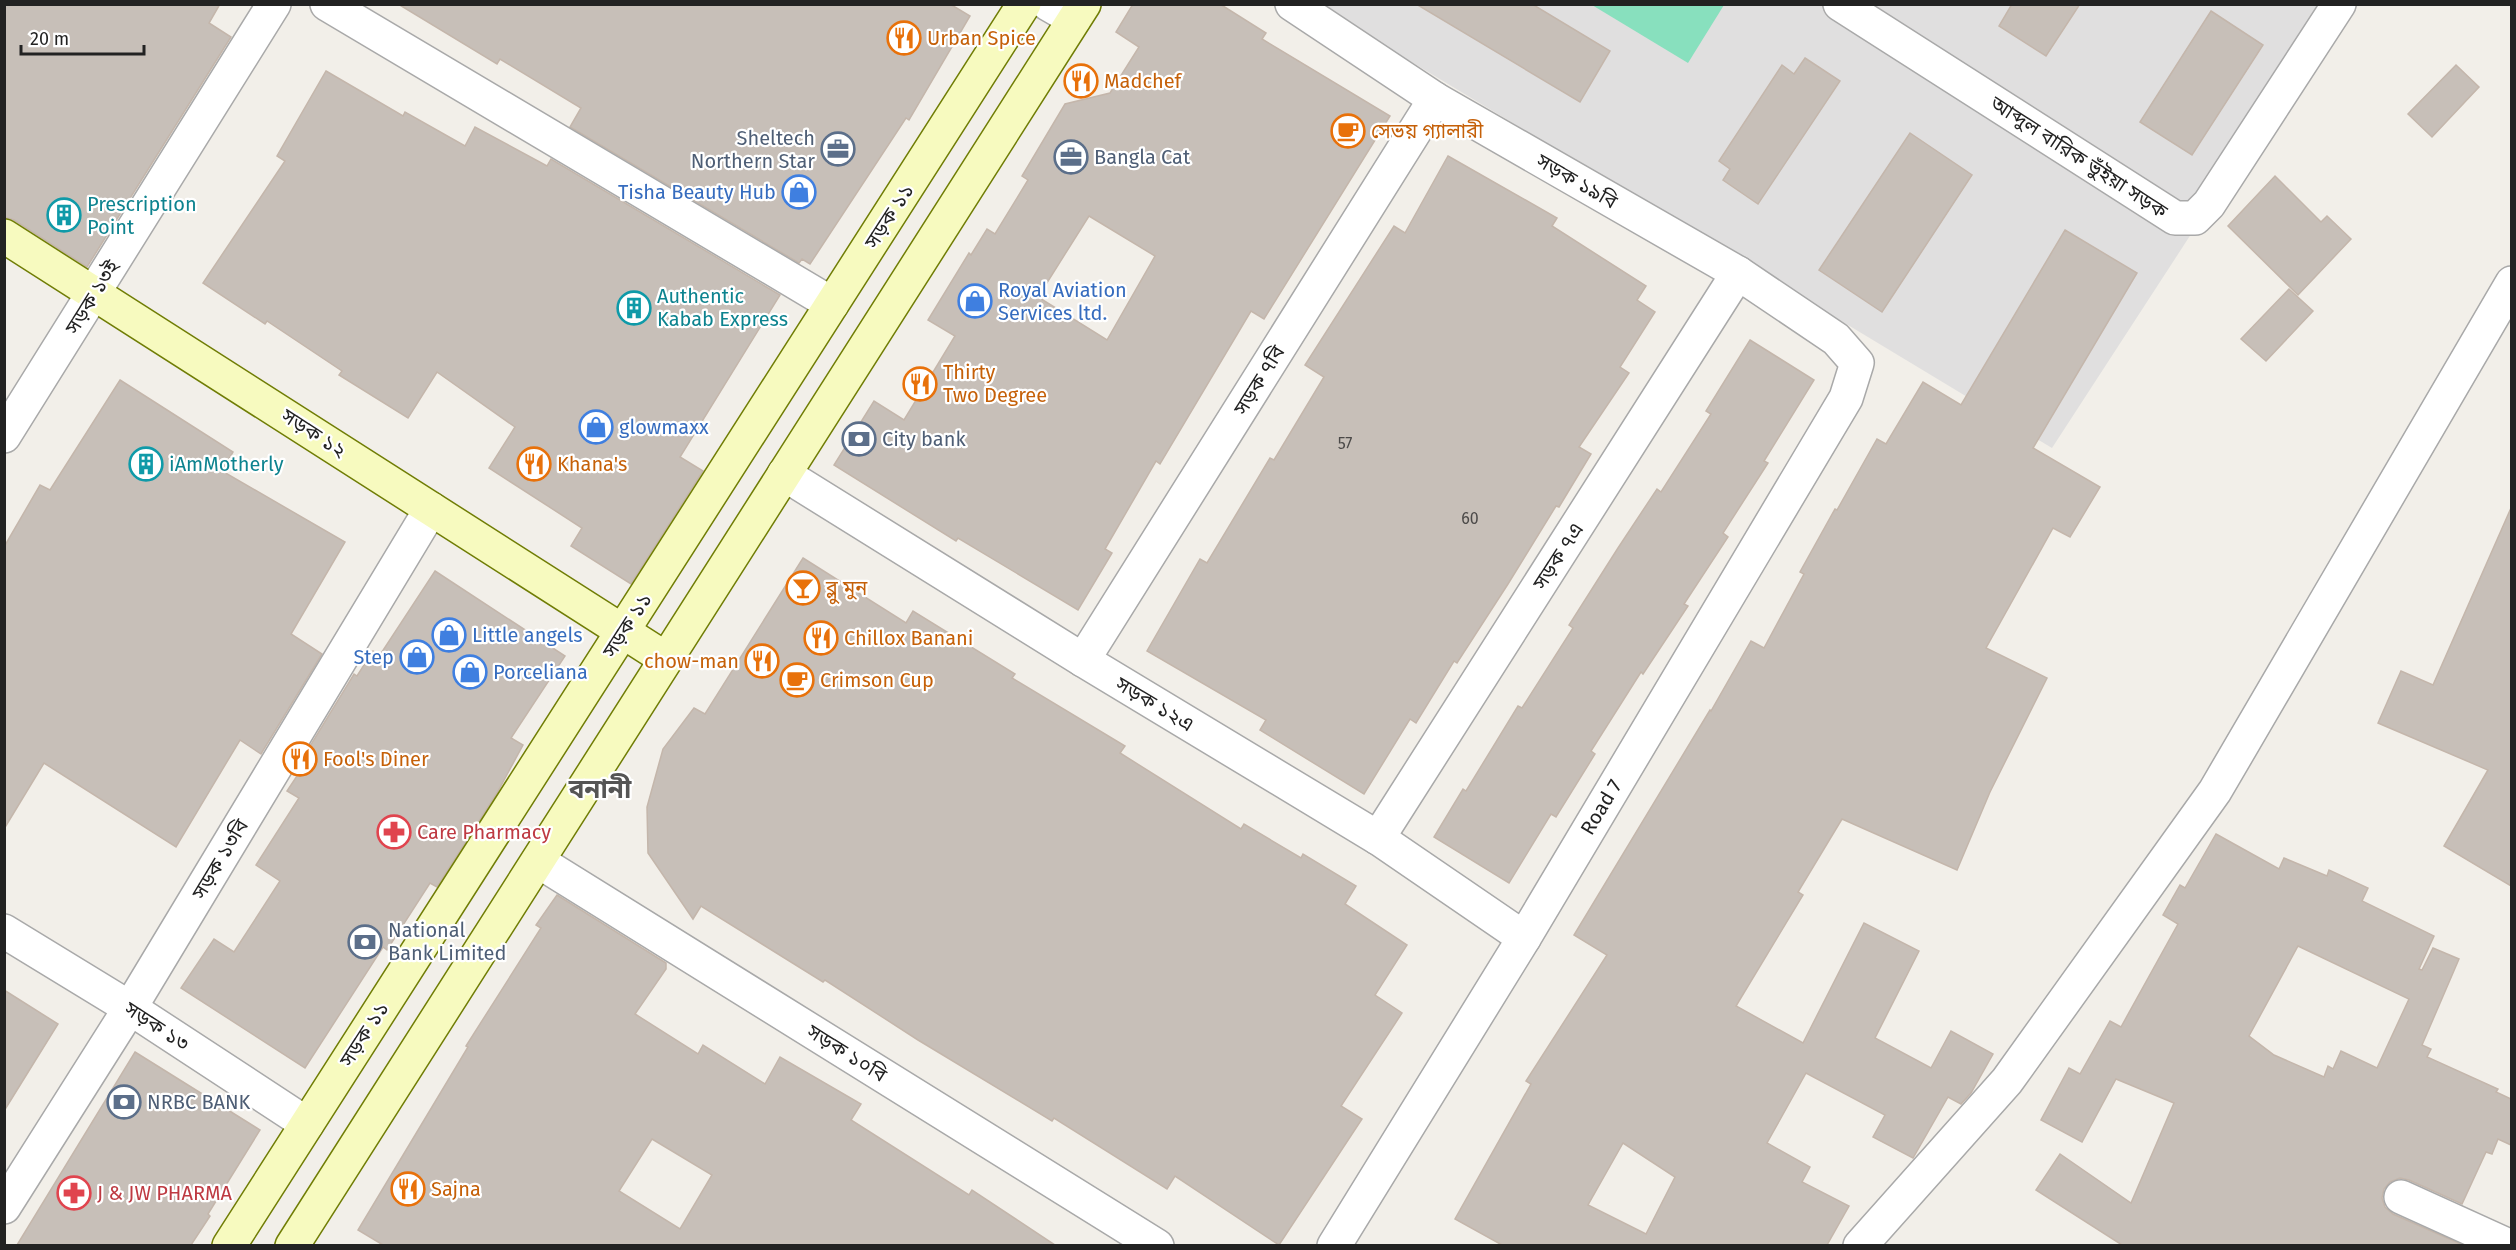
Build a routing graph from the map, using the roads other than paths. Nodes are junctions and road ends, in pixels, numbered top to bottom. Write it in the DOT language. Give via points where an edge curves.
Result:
graph roads {
  1 [pos="274,4"];
  2 [pos="327,4"];
  3 [pos="1024,4"];
  4 [pos="1292,4"];
  5 [pos="1840,4"];
  6 [pos="2339,4"];
  7 [pos="1069,9"];
  8 [pos="1435,99"];
  9 [pos="4,236"];
  10 [pos="1738,273"];
  11 [pos="2511,283"];
  12 [pos="94,293"];
  13 [pos="832,304"];
  14 [pos="1857,363"];
  15 [pos="4,436"];
  16 [pos="784,474"];
  17 [pos="431,508"];
  18 [pos="623,632"];
  19 [pos="666,659"];
  20 [pos="1083,660"];
  21 [pos="1378,838"];
  22 [pos="538,861"];
  23 [pos="4,931"];
  24 [pos="1524,938"];
  25 [pos="130,1008"];
  26 [pos="307,1124"];
  27 [pos="2401,1197"];
  28 [pos="4,1207"];
  29 [pos="296,1244"];
  30 [pos="229,1245"];
  31 [pos="1157,1245"];
  32 [pos="1334,1245"];
  33 [pos="1860,1245"];
  34 [pos="2509,1245"];
  1 -- 12 [label="street, সড়ক ১৩ই"];
  2 -- 13 [label="street"];
  3 -- 13 [label="main road, সড়ক ১১"];
  4 -- 8 [label="street, সড়ক ১৯বি"];
  5 -- 6 [label="street, আব্দুল বারিক ভুঁইয়া সড়ক" via="2175,218 2195,218 2209,204"];
  7 -- 16 [label="main road"];
  8 -- 10 [label="street, সড়ক ১৯বি"];
  8 -- 20 [label="street, সড়ক ৭বি"];
  9 -- 12 [label="main road, সড়ক ১২"];
  10 -- 14 [label="street, সড়ক ১৯বি" via="1836,339"];
  10 -- 21 [label="street, সড়ক ৭এ"];
  11 -- 33 [label="street" via="2215,791 2007,1082"];
  12 -- 15 [label="street, সড়ক ১৩ই"];
  12 -- 17 [label="main road, সড়ক ১২"];
  13 -- 18 [label="main road, সড়ক ১১"];
  14 -- 24 [label="street, Road 7" via="1846,398"];
  16 -- 19 [label="main road"];
  16 -- 20 [label="street, সড়ক ১২এ"];
  17 -- 18 [label="main road, সড়ক ১২"];
  17 -- 25 [label="street, সড়ক ১৩বি"];
  18 -- 19 [label="main road, সড়ক ১২"];
  18 -- 26 [label="main road, সড়ক ১১"];
  19 -- 22 [label="main road"];
  20 -- 21 [label="street, সড়ক ১২এ"];
  21 -- 24 [label="street, সড়ক ১২এ"];
  22 -- 29 [label="main road"];
  22 -- 31 [label="street, সড়ক ১০বি"];
  23 -- 25 [label="street, সড়ক ১৩"];
  24 -- 32 [label="street, Road 7"];
  25 -- 26 [label="street, সড়ক ১৩"];
  25 -- 28 [label="street, সড়ক ১৩বি"];
  26 -- 30 [label="main road, সড়ক ১১"];
  27 -- 34 [label="street"];
}
